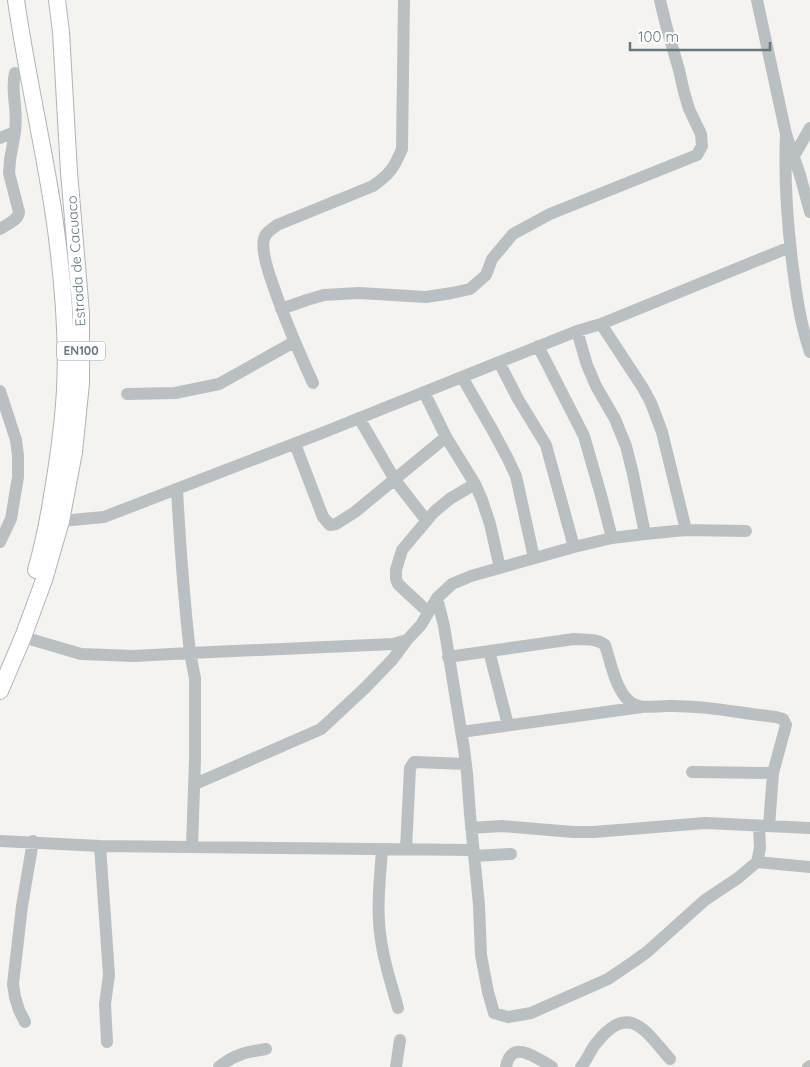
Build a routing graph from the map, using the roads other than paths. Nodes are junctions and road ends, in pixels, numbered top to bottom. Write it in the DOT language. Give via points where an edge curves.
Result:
graph roads {
  1 [pos="16,0"];
  2 [pos="56,0"];
  3 [pos="404,0"];
  4 [pos="660,0"];
  5 [pos="757,0"];
  6 [pos="15,73"];
  7 [pos="810,128"];
  8 [pos="16,132"];
  9 [pos="786,134"];
  10 [pos="0,138"];
  11 [pos="794,156"];
  12 [pos="810,212"];
  13 [pos="0,229"];
  14 [pos="790,247"];
  15 [pos="799,308"];
  16 [pos="281,309"];
  17 [pos="810,321"];
  18 [pos="601,324"];
  19 [pos="577,331"];
  20 [pos="294,342"];
  21 [pos="538,346"];
  22 [pos="810,352"];
  23 [pos="500,362"];
  24 [pos="462,377"];
  25 [pos="313,382"];
  26 [pos="0,391"];
  27 [pos="424,392"];
  28 [pos="127,394"];
  29 [pos="359,418"];
  30 [pos="446,437"];
  31 [pos="295,444"];
  32 [pos="395,480"];
  33 [pos="475,484"];
  34 [pos="177,490"];
  35 [pos="61,520"];
  36 [pos="426,520"];
  37 [pos="686,530"];
  38 [pos="746,531"];
  39 [pos="645,534"];
  40 [pos="612,538"];
  41 [pos="0,542"];
  42 [pos="574,547"];
  43 [pos="534,558"];
  44 [pos="500,568"];
  45 [pos="437,598"];
  46 [pos="428,612"];
  47 [pos="23,637"];
  48 [pos="408,640"];
  49 [pos="489,651"];
  50 [pos="190,653"];
  51 [pos="448,657"];
  52 [pos="0,668"];
  53 [pos="0,691"];
  54 [pos="642,707"];
  55 [pos="508,725"];
  56 [pos="462,732"];
  57 [pos="466,764"];
  58 [pos="692,772"];
  59 [pos="773,773"];
  60 [pos="194,784"];
  61 [pos="764,826"];
  62 [pos="471,828"];
  63 [pos="810,828"];
  64 [pos="0,841"];
  65 [pos="33,842"];
  66 [pos="100,846"];
  67 [pos="192,846"];
  68 [pos="406,849"];
  69 [pos="382,850"];
  70 [pos="474,853"];
  71 [pos="511,854"];
  72 [pos="757,862"];
  73 [pos="810,866"];
  74 [pos="398,1008"];
  75 [pos="25,1022"];
  76 [pos="400,1040"];
  77 [pos="108,1042"];
  78 [pos="266,1049"];
  79 [pos="670,1059"];
  80 [pos="219,1067"];
  81 [pos="396,1067"];
  82 [pos="506,1067"];
  83 [pos="552,1067"];
  84 [pos="582,1067"];
  1 -- 52 [label="main road, Estrada de Cacuaco / EN100" via="54,220 64,300 65,390 48,520 38,564"];
  2 -- 35 [label="main road, Estrada de Cacuaco / EN100" via="81,313 81,383 74,452"];
  3 -- 16 [label="street" via="402,149 395,166 373,186 277,225 268,232 264,239 264,254"];
  4 -- 16 [label="street" via="689,109 701,134 702,146 697,155 550,214 513,234 492,259 486,275 470,288 426,297 359,293 331,295"];
  5 -- 9 [label="street"];
  6 -- 8 [label="street"];
  7 -- 11 [label="street"];
  8 -- 10 [label="street"];
  8 -- 13 [label="street" via="9,173 19,216"];
  9 -- 11 [label="street"];
  9 -- 14 [label="street" via="785,179"];
  11 -- 12 [label="street"];
  14 -- 15 [label="street"];
  14 -- 18 [label="street"];
  15 -- 17 [label="street"];
  15 -- 22 [label="street"];
  16 -- 20 [label="street"];
  18 -- 19 [label="street"];
  18 -- 37 [label="street" via="651,403 662,432"];
  19 -- 21 [label="street"];
  19 -- 39 [label="street" via="587,365 626,446"];
  20 -- 25 [label="street"];
  20 -- 28 [label="street" via="218,384 175,393"];
  21 -- 23 [label="street"];
  21 -- 40 [label="street" via="584,436"];
  23 -- 24 [label="street"];
  23 -- 42 [label="street" via="546,445"];
  24 -- 27 [label="street"];
  24 -- 43 [label="street" via="516,476"];
  26 -- 41 [label="street" via="16,440 18,477 11,519"];
  27 -- 29 [label="street"];
  27 -- 30 [label="street"];
  29 -- 31 [label="street"];
  29 -- 32 [label="street"];
  30 -- 32 [label="street"];
  30 -- 33 [label="street"];
  31 -- 32 [label="street" via="323,517 330,525 355,512"];
  31 -- 34 [label="street"];
  32 -- 36 [label="street"];
  33 -- 36 [label="street" via="451,498"];
  33 -- 44 [label="street" via="488,518"];
  34 -- 35 [label="street" via="104,518"];
  34 -- 50 [label="street"];
  35 -- 47 [label="main road, Estrada de Cacuaco / EN100"];
  36 -- 46 [label="street" via="402,550 396,580"];
  37 -- 38 [label="street"];
  37 -- 39 [label="street"];
  39 -- 40 [label="street"];
  40 -- 42 [label="street"];
  42 -- 43 [label="street"];
  43 -- 44 [label="street"];
  44 -- 45 [label="street" via="452,584"];
  45 -- 46 [label="street"];
  45 -- 51 [label="street"];
  46 -- 48 [label="street"];
  47 -- 50 [label="street" via="80,654"];
  47 -- 53 [label="main road, Estrada de Cacuaco / EN100"];
  48 -- 50 [label="street" via="393,644"];
  48 -- 60 [label="street" via="365,688 321,729"];
  49 -- 51 [label="street"];
  49 -- 54 [label="street" via="574,639 602,642 615,681 628,701"];
  49 -- 55 [label="street"];
  50 -- 60 [label="street" via="194,678"];
  51 -- 56 [label="street"];
  54 -- 55 [label="street"];
  54 -- 59 [label="street" via="681,705 783,719 786,726"];
  55 -- 56 [label="street"];
  56 -- 57 [label="street"];
  57 -- 62 [label="street"];
  57 -- 68 [label="street" via="412,764"];
  58 -- 59 [label="street"];
  59 -- 61 [label="street"];
  60 -- 67 [label="street"];
  61 -- 62 [label="street" via="705,823 573,832 502,826"];
  61 -- 63 [label="street"];
  61 -- 72 [label="street"];
  62 -- 70 [label="street"];
  64 -- 65 [label="street"];
  65 -- 66 [label="street"];
  65 -- 75 [label="street" via="13,984"];
  66 -- 67 [label="street"];
  66 -- 77 [label="street" via="109,975 105,1004"];
  67 -- 69 [label="street"];
  68 -- 69 [label="street"];
  68 -- 70 [label="street"];
  69 -- 74 [label="street" via="379,925"];
  70 -- 71 [label="street"];
  70 -- 72 [label="street" via="481,954 488,992 494,1013 508,1017 531,1013 608,979 648,952 705,900"];
  72 -- 73 [label="street"];
  76 -- 81 [label="street"];
  78 -- 80 [label="street" via="242,1053"];
  79 -- 84 [label="street" via="640,1027 631,1022 621,1022 596,1042"];
  82 -- 83 [label="street" via="512,1054 518,1052 534,1056"];
}
